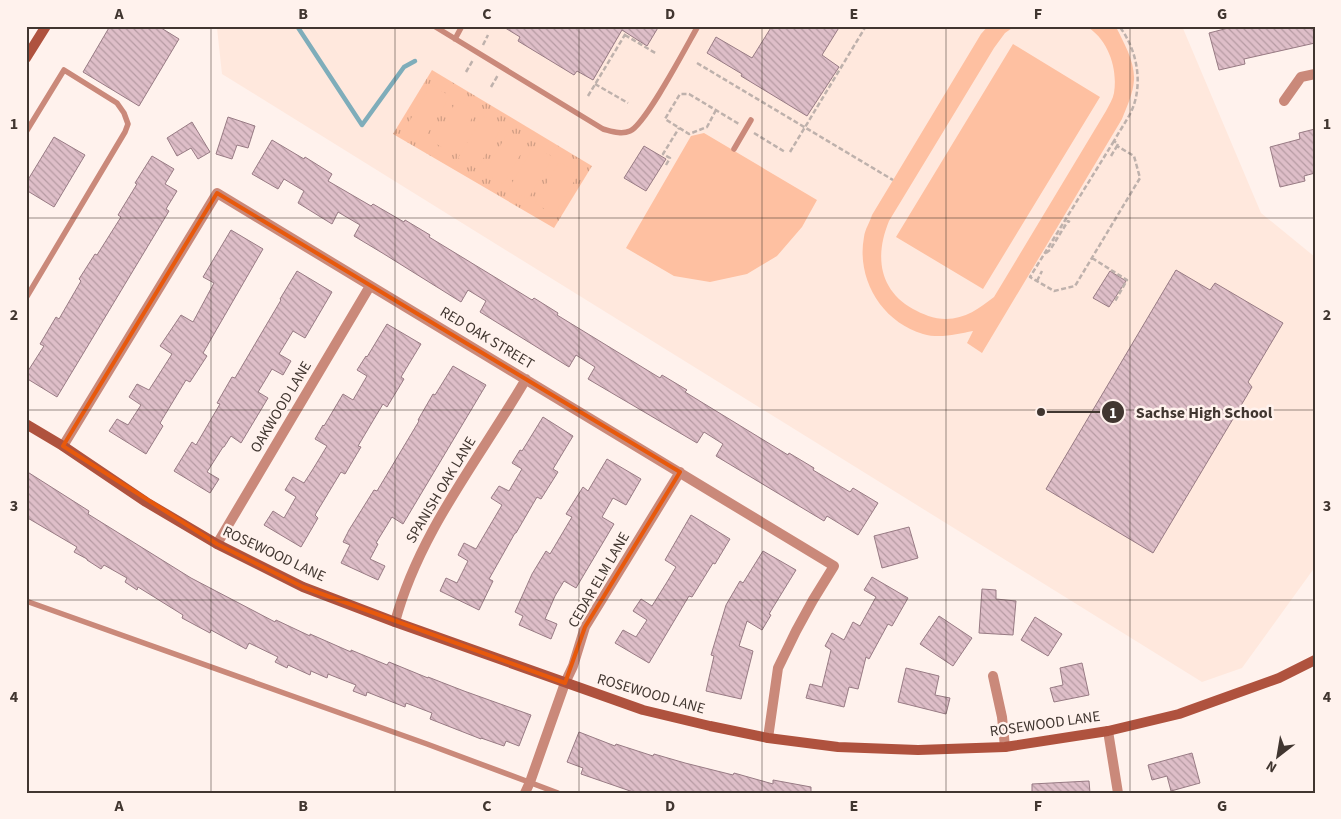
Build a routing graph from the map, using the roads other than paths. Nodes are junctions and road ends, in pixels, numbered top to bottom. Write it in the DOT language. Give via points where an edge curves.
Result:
graph roads {
  1 [pos="46,26"];
  2 [pos="434,26"];
  3 [pos="462,26"];
  4 [pos="698,26"];
  5 [pos="455,39"];
  6 [pos="26,58"];
  7 [pos="1315,74"];
  8 [pos="1284,101"];
  9 [pos="751,120"];
  10 [pos="26,132"];
  11 [pos="734,149"];
  12 [pos="370,286"];
  13 [pos="26,298"];
  14 [pos="526,379"];
  15 [pos="26,424"];
  16 [pos="63,446"];
  17 [pos="680,472"];
  18 [pos="217,544"];
  19 [pos="26,600"];
  20 [pos="395,622"];
  21 [pos="1315,660"];
  22 [pos="993,676"];
  23 [pos="565,683"];
  24 [pos="1108,731"];
  25 [pos="768,738"];
  26 [pos="1005,747"];
  27 [pos="530,782"];
  28 [pos="524,793"];
  29 [pos="558,793"];
  30 [pos="1118,793"];
  1 -- 6 [label="street"];
  2 -- 5 [label="lane"];
  3 -- 5 [label="lane"];
  4 -- 5 [label="lane" via="646,116 630,131 616,133 603,129"];
  7 -- 8 [label="street" via="1301,77"];
  9 -- 11 [label="lane"];
  10 -- 13 [label="lane" via="64,70 117,103 128,124"];
  12 -- 14 [label="street, RED OAK STREET"];
  12 -- 16 [label="street, RED OAK STREET" via="217,193"];
  12 -- 18 [label="street, OAKWOOD LANE"];
  14 -- 17 [label="street, RED OAK STREET"];
  14 -- 20 [label="street, SPANISH OAK LANE" via="428,538 400,602"];
  15 -- 16 [label="street, ROSEWOOD LANE"];
  16 -- 18 [label="street, ROSEWOOD LANE" via="146,502"];
  17 -- 23 [label="street, CEDAR ELM LANE" via="585,627"];
  17 -- 25 [label="street, RED OAK STREET" via="834,566 804,615 778,668"];
  18 -- 20 [label="street, ROSEWOOD LANE" via="303,587"];
  19 -- 27 [label="lane"];
  20 -- 23 [label="street, ROSEWOOD LANE"];
  21 -- 24 [label="street, ROSEWOOD LANE" via="1279,678 1179,714"];
  22 -- 26 [label="street"];
  23 -- 25 [label="street, ROSEWOOD LANE" via="643,710"];
  23 -- 27 [label="street, CEDAR ELM LANE"];
  24 -- 26 [label="street, ROSEWOOD LANE"];
  24 -- 30 [label="street"];
  25 -- 26 [label="street, ROSEWOOD LANE" via="838,747 918,750"];
  27 -- 28 [label="street, CEDAR ELM LANE"];
  27 -- 29 [label="lane"];
}
